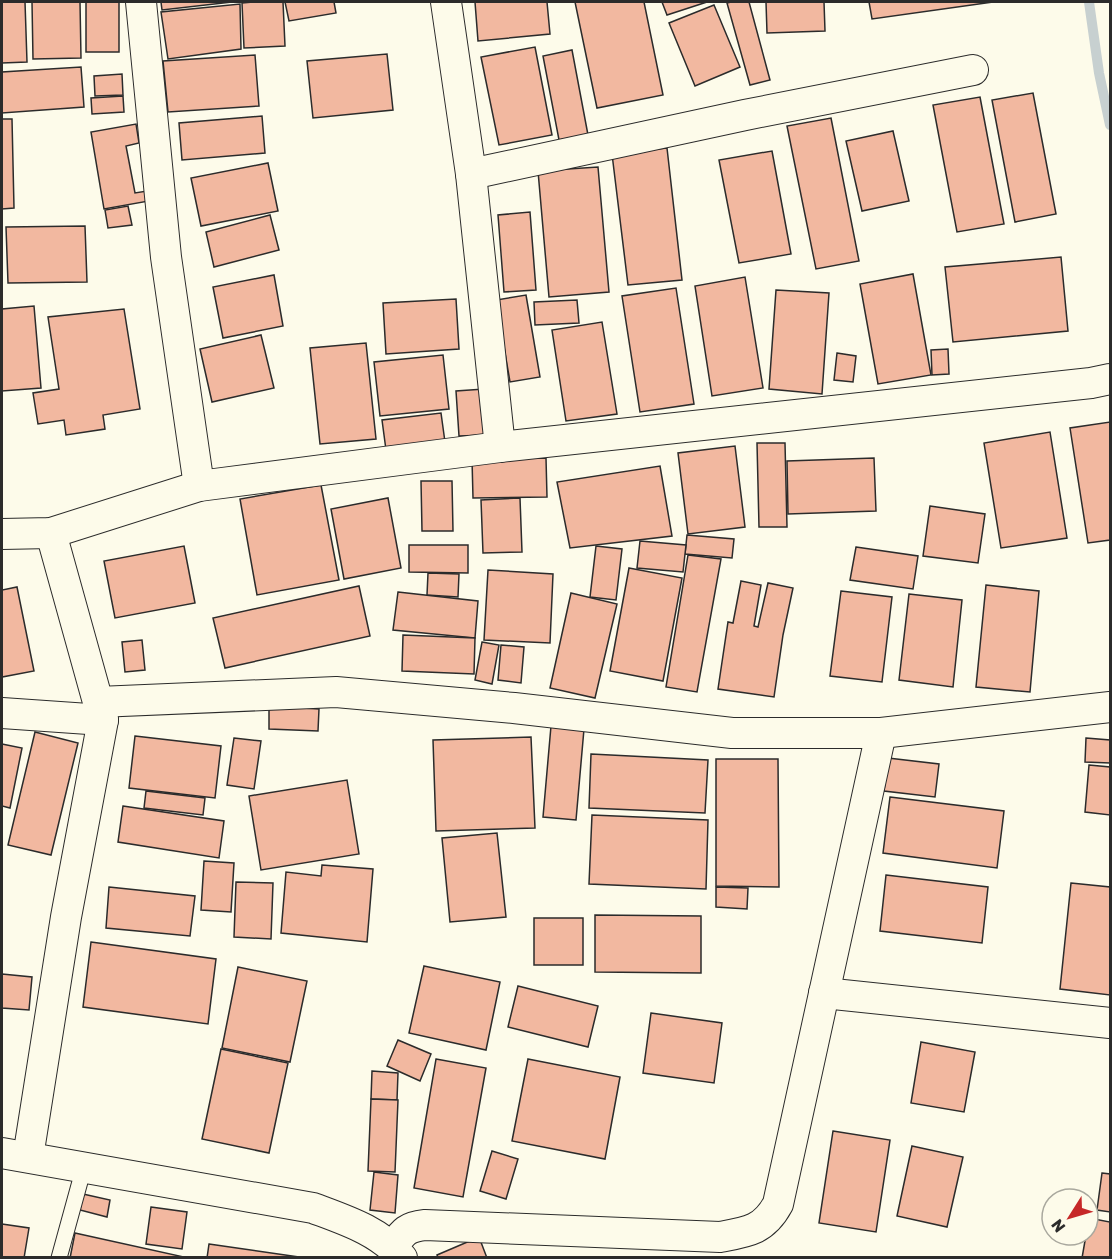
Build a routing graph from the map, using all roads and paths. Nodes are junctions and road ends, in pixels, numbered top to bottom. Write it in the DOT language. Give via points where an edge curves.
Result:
graph roads {
  1 [pos="141,2"];
  2 [pos="446,2"];
  3 [pos="973,69"];
  4 [pos="471,174"];
  5 [pos="1110,379"];
  6 [pos="500,447"];
  7 [pos="199,486"];
  8 [pos="51,533"];
  9 [pos="2,534"];
  10 [pos="1110,707"];
  11 [pos="101,711"];
  12 [pos="2,713"];
  13 [pos="881,733"];
  14 [pos="824,993"];
  15 [pos="1110,1023"];
  16 [pos="15,1155"];
  17 [pos="84,1167"];
  18 [pos="398,1252"];
  19 [pos="59,1257"];
  1 -- 7 [label="street" via="166,257"];
  2 -- 4 [label="street"];
  3 -- 4 [label="street"];
  4 -- 6 [label="street"];
  5 -- 6 [label="street"];
  6 -- 7 [label="street"];
  7 -- 8 [label="street"];
  8 -- 9 [label="street"];
  8 -- 11 [label="street"];
  10 -- 13 [label="street"];
  11 -- 12 [label="street"];
  11 -- 13 [label="street" via="336,692 732,733"];
  11 -- 16 [label="street" via="66,917"];
  13 -- 14 [label="street"];
  14 -- 15 [label="street"];
  14 -- 18 [label="street" via="778,1204 771,1218 759,1226 720,1237 425,1225 403,1232"];
  16 -- 17 [label="street"];
  17 -- 18 [label="street" via="314,1208 360,1226"];
  17 -- 19 [label="lane"];
}
